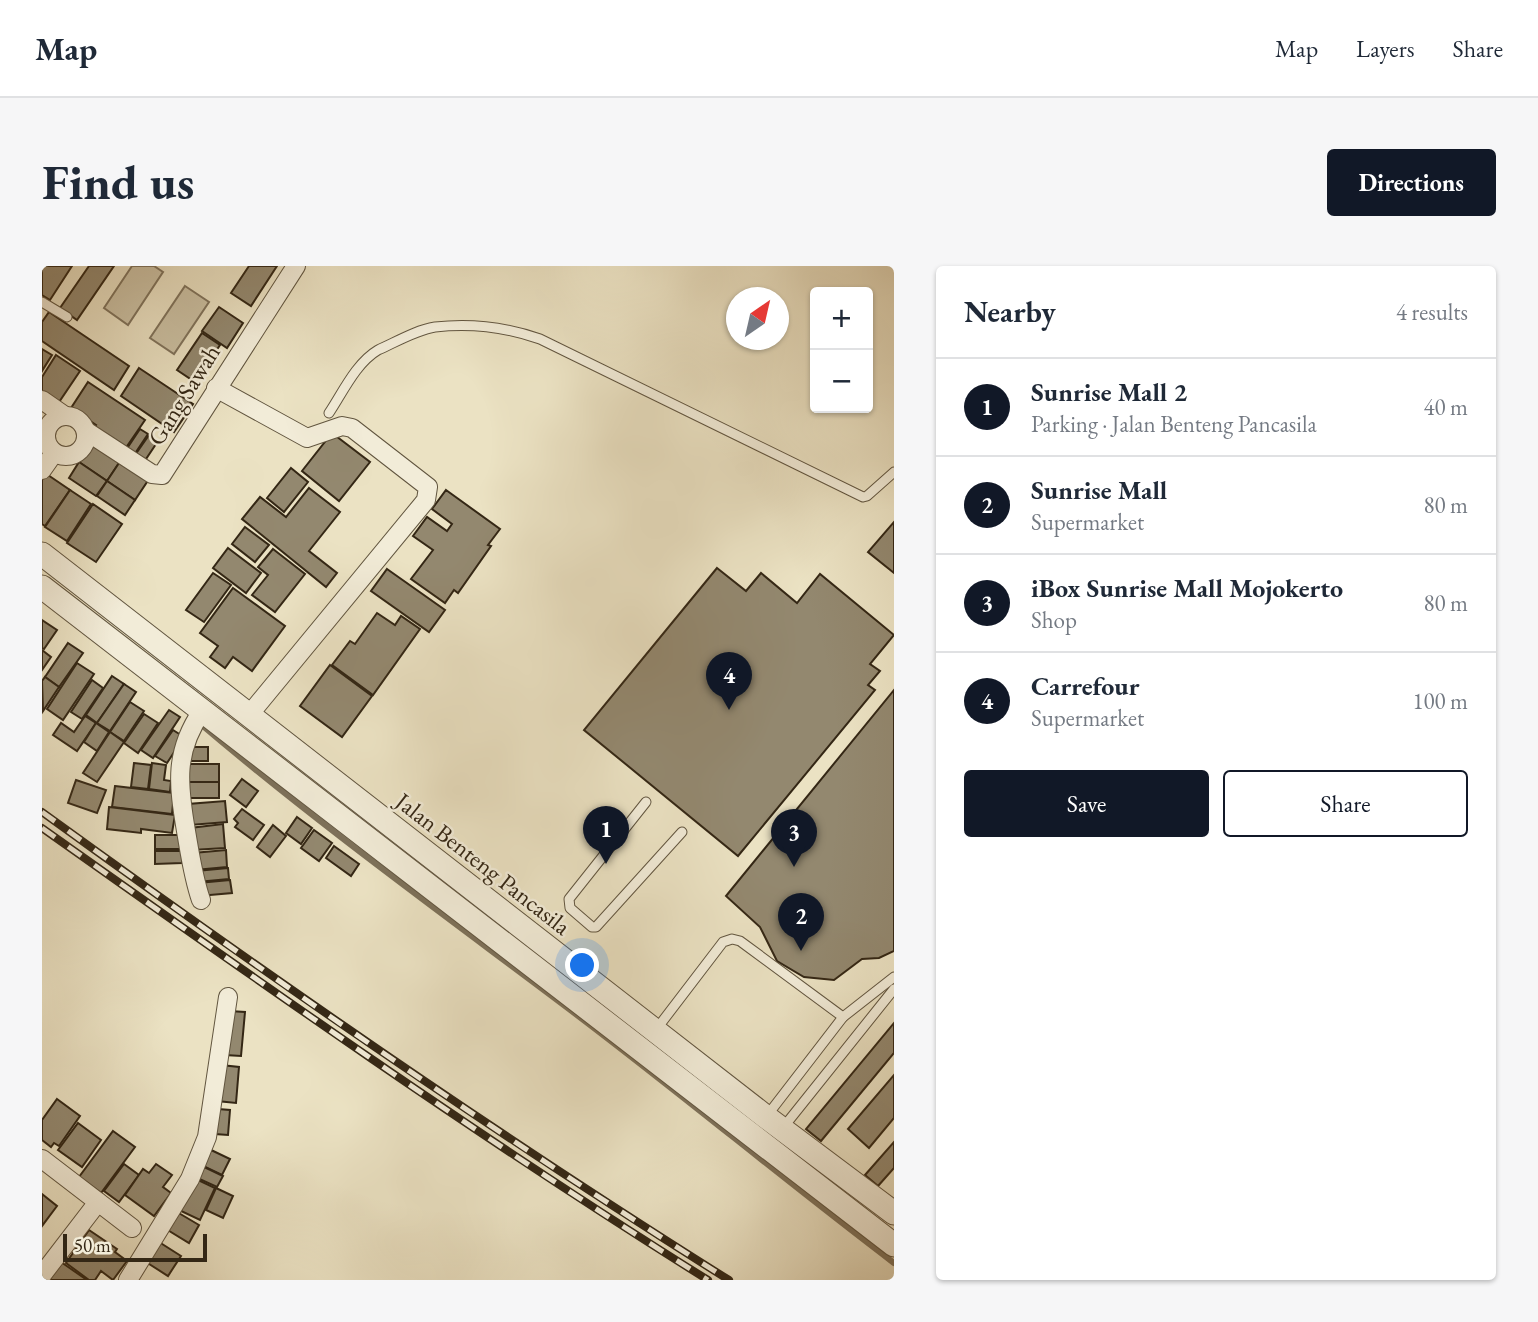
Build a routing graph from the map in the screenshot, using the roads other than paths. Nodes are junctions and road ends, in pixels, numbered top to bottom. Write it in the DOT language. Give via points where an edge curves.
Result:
graph roads {
  1 [pos="296,266"];
  2 [pos="42,302"];
  3 [pos="67,317"];
  4 [pos="216,388"];
  5 [pos="42,400"];
  6 [pos="330,412"];
  7 [pos="65,416"];
  8 [pos="86,431"];
  9 [pos="54,453"];
  10 [pos="42,470"];
  11 [pos="894,472"];
  12 [pos="42,554"];
  13 [pos="72,577"];
  14 [pos="50,592"];
  15 [pos="249,715"];
  16 [pos="197,717"];
  17 [pos="233,735"];
  18 [pos="646,802"];
  19 [pos="682,832"];
  20 [pos="477,892"];
  21 [pos="201,900"];
  22 [pos="461,912"];
  23 [pos="894,977"];
  24 [pos="894,989"];
  25 [pos="228,997"];
  26 [pos="843,1017"];
  27 [pos="655,1031"];
  28 [pos="774,1123"];
  29 [pos="42,1160"];
  30 [pos="98,1202"];
  31 [pos="894,1213"];
  32 [pos="132,1228"];
  33 [pos="894,1245"];
  34 [pos="42,1275"];
  35 [pos="128,1280"];
  1 -- 4 [label="street, Gang Sawah"];
  2 -- 3 [label="lane"];
  4 -- 8 [label="street, Gang Sawah" via="162,475 152,474"];
  4 -- 15 [label="street" via="307,438 342,426 352,428 428,487 426,500"];
  5 -- 7 [label="street"];
  6 -- 11 [label="lane" via="360,367 378,350 435,327 494,326 540,339 863,497"];
  7 -- 8 [label="street" via="78,420"];
  7 -- 9 [label="street" via="52,421 46,434"];
  8 -- 9 [label="street" via="80,451 68,457"];
  9 -- 10 [label="street"];
  12 -- 13 [label="street, Jalan Benteng Pancasila"];
  13 -- 14 [label="street"];
  13 -- 15 [label="street, Jalan Benteng Pancasila"];
  14 -- 16 [label="street, Jalan Benteng Pancasila"];
  15 -- 17 [label="street"];
  15 -- 20 [label="street, Jalan Benteng Pancasila"];
  16 -- 17 [label="street, Jalan Benteng Pancasila"];
  16 -- 21 [label="street" via="184,743 179,786"];
  17 -- 22 [label="street, Jalan Benteng Pancasila"];
  18 -- 19 [label="lane" via="569,899 570,908 592,927"];
  20 -- 22 [label="street"];
  20 -- 27 [label="street, Jalan Benteng Pancasila"];
  22 -- 33 [label="street, Jalan Benteng Pancasila"];
  23 -- 26 [label="lane"];
  24 -- 28 [label="lane"];
  25 -- 35 [label="street" via="207,1137 190,1179"];
  26 -- 27 [label="lane" via="732,939 723,942"];
  26 -- 28 [label="lane"];
  27 -- 28 [label="street, Jalan Benteng Pancasila"];
  28 -- 31 [label="street, Jalan Benteng Pancasila"];
  29 -- 30 [label="street"];
  30 -- 32 [label="street"];
  30 -- 34 [label="street"];
}
